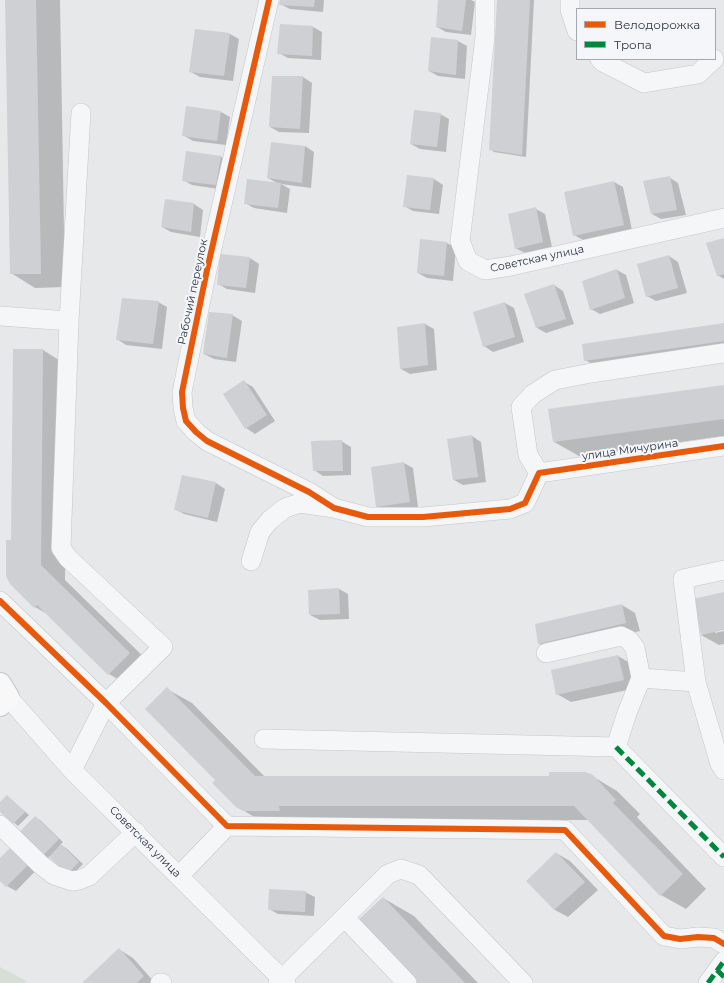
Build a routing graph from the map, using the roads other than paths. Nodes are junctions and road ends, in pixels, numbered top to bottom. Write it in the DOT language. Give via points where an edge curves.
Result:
graph roads {
  1 [pos="269,0"];
  2 [pos="485,0"];
  3 [pos="570,0"];
  4 [pos="576,28"];
  5 [pos="724,50"];
  6 [pos="716,57"];
  7 [pos="601,60"];
  8 [pos="713,60"];
  9 [pos="81,113"];
  10 [pos="724,218"];
  11 [pos="0,316"];
  12 [pos="69,321"];
  13 [pos="724,353"];
  14 [pos="724,446"];
  15 [pos="538,473"];
  16 [pos="334,508"];
  17 [pos="251,562"];
  18 [pos="724,570"];
  19 [pos="0,601"];
  20 [pos="546,653"];
  21 [pos="641,678"];
  22 [pos="696,682"];
  23 [pos="3,695"];
  24 [pos="106,703"];
  25 [pos="264,739"];
  26 [pos="616,747"];
  27 [pos="72,770"];
  28 [pos="724,770"];
  29 [pos="0,825"];
  30 [pos="227,826"];
  31 [pos="136,832"];
  32 [pos="724,857"];
  33 [pos="179,876"];
  34 [pos="344,918"];
  35 [pos="724,944"];
  36 [pos="282,982"];
  37 [pos="407,983"];
  38 [pos="523,983"];
  1 -- 16 [label="street, Рабочий переулок" via="205,278 182,392 183,408 186,420 207,440 309,492"];
  2 -- 10 [label="street, Советская улица" via="485,37 460,241 468,261 485,270 510,266"];
  3 -- 4 [label="street" via="570,10"];
  5 -- 6 [label="street"];
  7 -- 8 [label="street" via="644,83 698,74"];
  9 -- 12 [label="street"];
  11 -- 12 [label="street"];
  12 -- 24 [label="street" via="61,548 68,558 163,647"];
  13 -- 15 [label="street" via="555,380 533,394 521,407 528,455"];
  14 -- 15 [label="street, улица Мичурина"];
  15 -- 16 [label="street" via="525,503 510,508 423,517 368,517"];
  16 -- 17 [label="street" via="300,504 285,508 260,532"];
  18 -- 22 [label="street" via="683,579"];
  19 -- 24 [label="street"];
  20 -- 21 [label="street" via="621,636 629,640 635,648"];
  21 -- 22 [label="street"];
  21 -- 26 [label="street"];
  22 -- 28 [label="street"];
  23 -- 27 [label="street, Советская улица"];
  24 -- 27 [label="street"];
  24 -- 30 [label="street"];
  25 -- 26 [label="street"];
  26 -- 32 [label="street"];
  27 -- 31 [label="street, Советская улица"];
  29 -- 31 [label="street" via="41,865 54,875 72,881 89,876"];
  30 -- 33 [label="street"];
  30 -- 35 [label="street" via="565,830 664,936 680,939 714,938"];
  31 -- 33 [label="street, Советская улица"];
  33 -- 36 [label="street, Советская улица"];
  34 -- 36 [label="street"];
  34 -- 37 [label="street"];
  34 -- 38 [label="street" via="388,874 401,869 419,875"];
}
